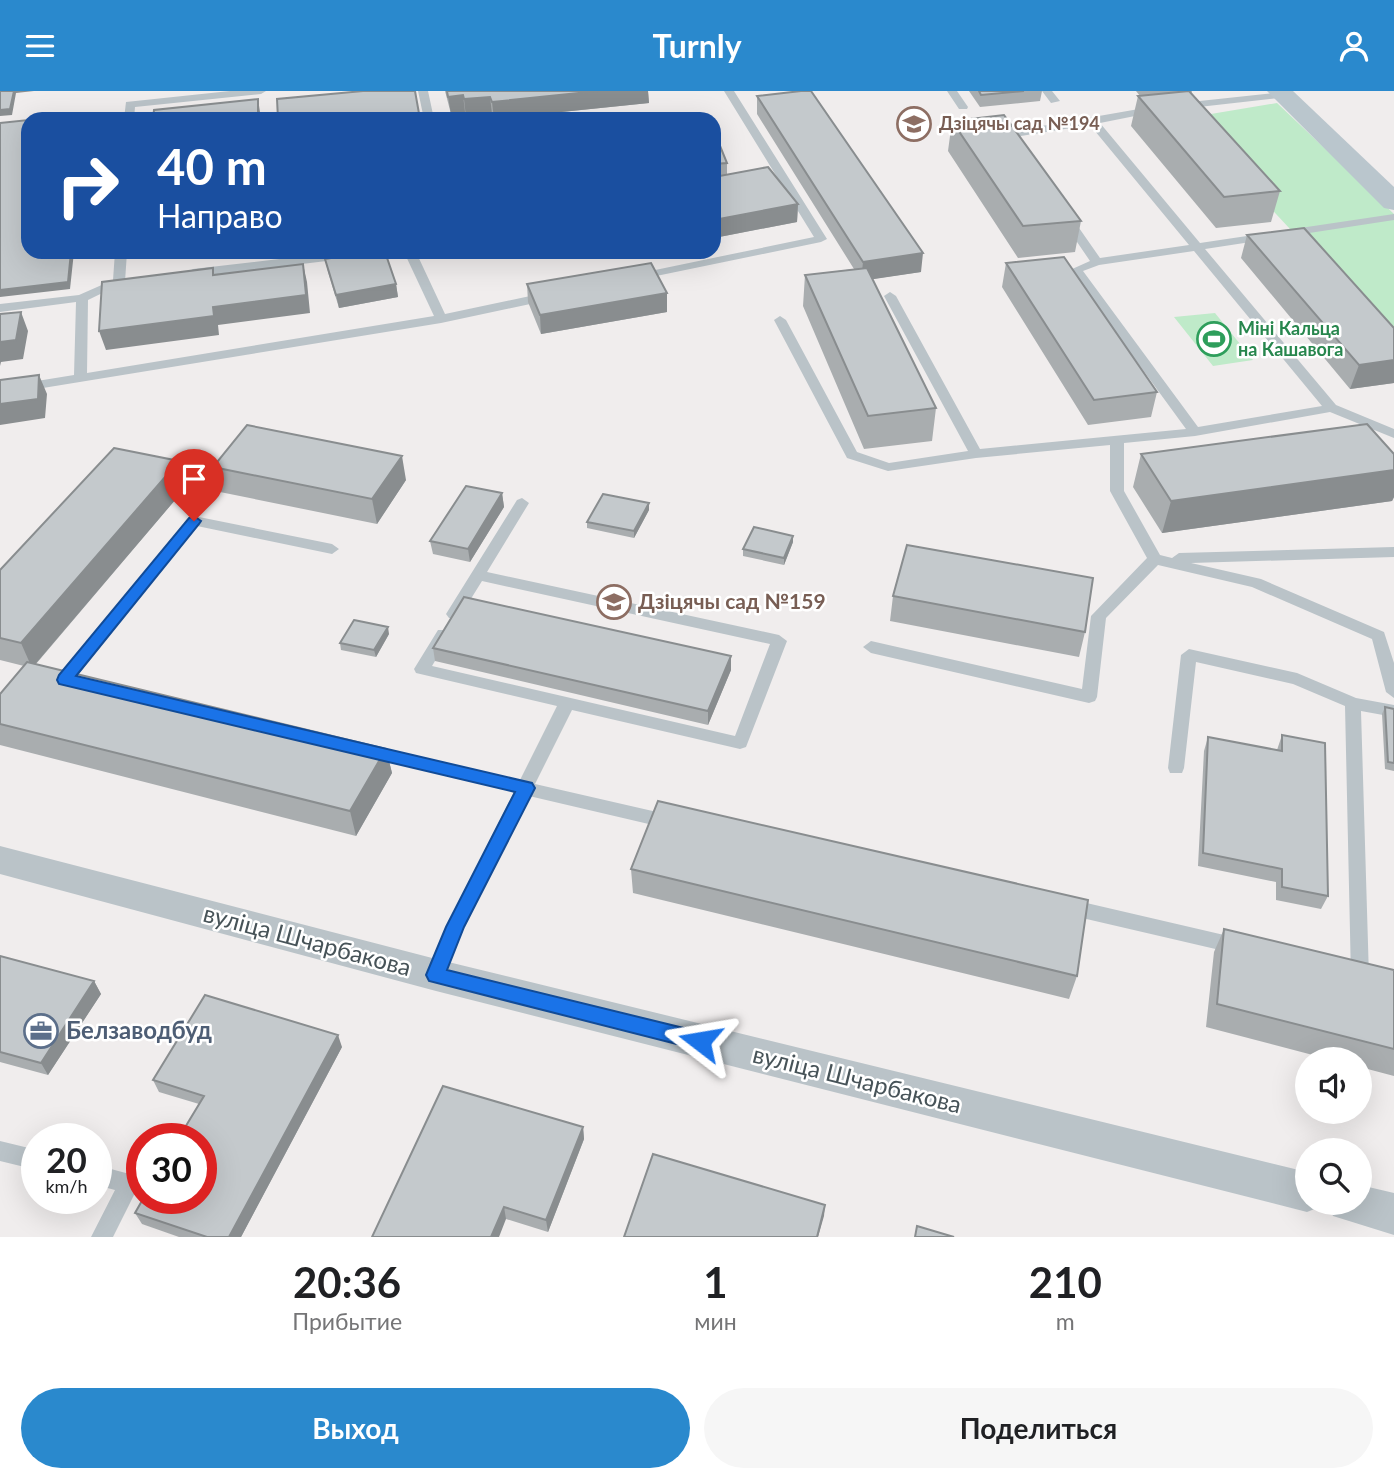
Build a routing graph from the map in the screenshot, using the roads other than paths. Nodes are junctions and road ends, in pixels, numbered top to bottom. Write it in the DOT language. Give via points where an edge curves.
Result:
graph roads {
  1 [pos="261,91"];
  2 [pos="423,91"];
  3 [pos="729,91"];
  4 [pos="951,91"];
  5 [pos="1047,91"];
  6 [pos="1281,93"];
  7 [pos="1055,101"];
  8 [pos="963,107"];
  9 [pos="130,112"];
  10 [pos="428,112"];
  11 [pos="1093,121"];
  12 [pos="1022,156"];
  13 [pos="1394,202"];
  14 [pos="1060,209"];
  15 [pos="1394,217"];
  16 [pos="1196,246"];
  17 [pos="121,259"];
  18 [pos="309,259"];
  19 [pos="413,259"];
  20 [pos="1097,261"];
  21 [pos="174,275"];
  22 [pos="133,281"];
  23 [pos="119,282"];
  24 [pos="617,282"];
  25 [pos="563,293"];
  26 [pos="890,296"];
  27 [pos="82,298"];
  28 [pos="0,308"];
  29 [pos="441,319"];
  30 [pos="780,320"];
  31 [pos="80,379"];
  32 [pos="0,391"];
  33 [pos="1331,408"];
  34 [pos="1195,432"];
  35 [pos="1394,434"];
  36 [pos="1117,440"];
  37 [pos="976,454"];
  38 [pos="522,503"];
  39 [pos="332,549"];
  40 [pos="1394,552"];
  41 [pos="1155,559"];
  42 [pos="477,575"];
  43 [pos="871,647"];
  44 [pos="92,686"];
  45 [pos="1394,692"];
  46 [pos="567,703"];
  47 [pos="1353,703"];
  48 [pos="1394,711"];
  49 [pos="357,748"];
  50 [pos="1176,768"];
  51 [pos="526,788"];
  52 [pos="687,825"];
  53 [pos="0,860"];
  54 [pos="1045,902"];
  55 [pos="1257,951"];
  56 [pos="436,975"];
  57 [pos="1382,982"];
  58 [pos="0,1151"];
  59 [pos="21,1156"];
  60 [pos="112,1179"];
  61 [pos="1295,1189"];
  62 [pos="1372,1208"];
  63 [pos="1394,1214"];
  64 [pos="102,1237"];
  1 -- 9 [label="lane" via="131,104"];
  2 -- 10 [label="lane"];
  3 -- 24 [label="lane" via="774,176 821,239"];
  4 -- 8 [label="lane"];
  5 -- 7 [label="lane"];
  6 -- 11 [label="lane"];
  6 -- 13 [label="main road"];
  11 -- 12 [label="lane" via="1007,135"];
  11 -- 16 [label="lane"];
  14 -- 20 [label="lane"];
  15 -- 16 [label="lane"];
  16 -- 20 [label="lane"];
  16 -- 33 [label="lane"];
  17 -- 23 [label="lane"];
  18 -- 21 [label="lane"];
  19 -- 29 [label="lane"];
  20 -- 34 [label="lane" via="1076,269"];
  22 -- 23 [label="lane"];
  23 -- 27 [label="lane"];
  25 -- 29 [label="lane"];
  26 -- 37 [label="lane"];
  27 -- 28 [label="lane"];
  27 -- 31 [label="lane"];
  29 -- 31 [label="lane"];
  30 -- 37 [label="lane" via="852,455 888,467"];
  31 -- 32 [label="lane"];
  33 -- 34 [label="lane"];
  33 -- 35 [label="lane"];
  34 -- 36 [label="lane"];
  36 -- 37 [label="lane"];
  36 -- 41 [label="lane" via="1117,491"];
  38 -- 42 [label="lane"];
  39 -- 44 [label="lane" via="194,521 65,680"];
  40 -- 41 [label="lane"];
  41 -- 43 [label="lane" via="1099,616 1089,697"];
  41 -- 45 [label="lane" via="1256,583 1378,635"];
  42 -- 46 [label="lane" via="422,669"];
  42 -- 46 [label="lane" via="779,641 740,743"];
  46 -- 51 [label="lane"];
  47 -- 48 [label="lane"];
  47 -- 50 [label="lane" via="1297,678 1189,655"];
  47 -- 57 [label="lane" via="1353,975"];
  49 -- 51 [label="lane"];
  51 -- 52 [label="lane"];
  51 -- 56 [label="lane" via="455,927"];
  53 -- 56 [label="street, вуліца Шчарбакова"];
  54 -- 55 [label="lane"];
  56 -- 61 [label="street, вуліца Шчарбакова"];
  58 -- 59 [label="lane"];
  60 -- 64 [label="lane" via="130,1183"];
  62 -- 63 [label="street"];
}
